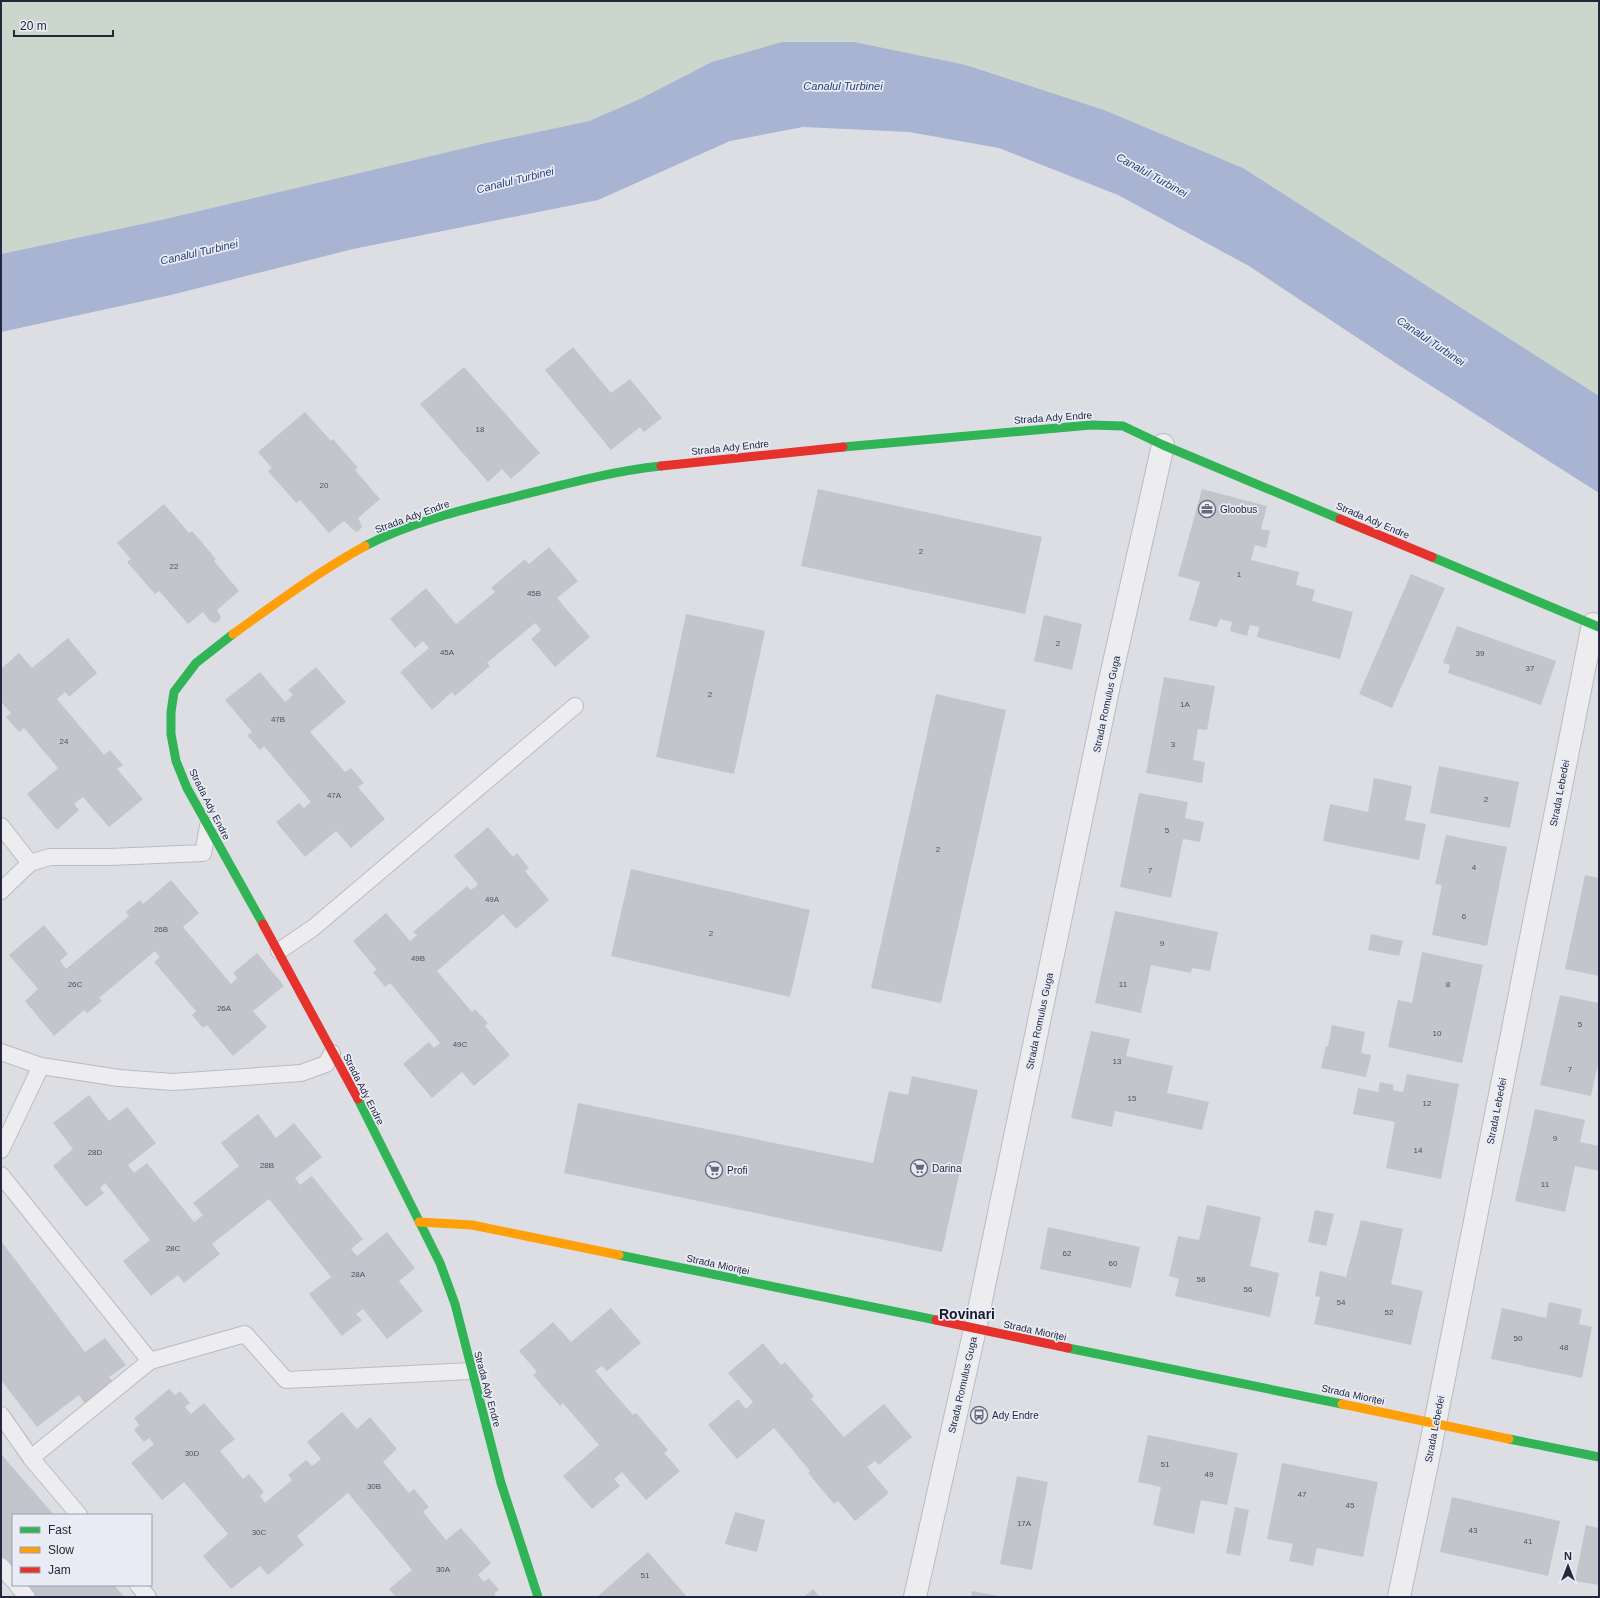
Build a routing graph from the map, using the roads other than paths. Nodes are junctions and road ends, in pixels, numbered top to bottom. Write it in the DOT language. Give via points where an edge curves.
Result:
graph roads {
  1 [pos="1162,445"];
  2 [pos="1596,626"];
  3 [pos="575,706"];
  4 [pos="1,826"];
  5 [pos="208,826"];
  6 [pos="30,863"];
  7 [pos="1,891"];
  8 [pos="278,951"];
  9 [pos="1,1052"];
  10 [pos="332,1053"];
  11 [pos="41,1066"];
  12 [pos="1,1150"];
  13 [pos="1,1175"];
  14 [pos="419,1222"];
  15 [pos="975,1329"];
  16 [pos="150,1361"];
  17 [pos="471,1370"];
  18 [pos="1,1415"];
  19 [pos="1435,1422"];
  20 [pos="1599,1456"];
  21 [pos="32,1458"];
  22 [pos="78,1514"];
  23 [pos="1,1566"];
  24 [pos="12,1579"];
  25 [pos="18,1586"];
  26 [pos="139,1586"];
  27 [pos="27,1597"];
  28 [pos="148,1597"];
  29 [pos="538,1597"];
  30 [pos="915,1597"];
  31 [pos="1399,1597"];
  1 -- 2 [label="street, Strada Ady Endre"];
  1 -- 5 [label="street, Strada Ady Endre" via="1123,426 1091,425 928,438 660,466 521,494 435,517 383,537 336,562 207,653 174,692 171,734 176,761 187,788"];
  1 -- 15 [label="street, Strada Romulus Guga" via="1109,685"];
  2 -- 19 [label="street, Strada Lebedei"];
  3 -- 8 [label="lane" via="314,928"];
  4 -- 6 [label="lane"];
  5 -- 6 [label="lane" via="203,853 50,857"];
  5 -- 8 [label="street, Strada Ady Endre"];
  6 -- 7 [label="lane"];
  8 -- 10 [label="street, Strada Ady Endre"];
  9 -- 11 [label="lane"];
  10 -- 11 [label="lane" via="326,1064 301,1072 173,1082 119,1078"];
  10 -- 14 [label="street, Strada Ady Endre"];
  11 -- 12 [label="lane"];
  13 -- 16 [label="lane"];
  14 -- 15 [label="street, Strada Mioriței" via="472,1225"];
  14 -- 17 [label="street, Strada Ady Endre" via="440,1263 455,1304"];
  15 -- 19 [label="street, Strada Mioriței"];
  15 -- 30 [label="street, Strada Romulus Guga"];
  16 -- 17 [label="lane" via="245,1334 286,1380"];
  16 -- 21 [label="lane"];
  17 -- 29 [label="street, Strada Ady Endre" via="501,1483"];
  18 -- 21 [label="lane"];
  19 -- 20 [label="street, Strada Mioriței"];
  19 -- 31 [label="street, Strada Lebedei"];
  21 -- 22 [label="lane"];
  23 -- 24 [label="lane"];
  25 -- 27 [label="lane"];
  26 -- 28 [label="lane"];
}
